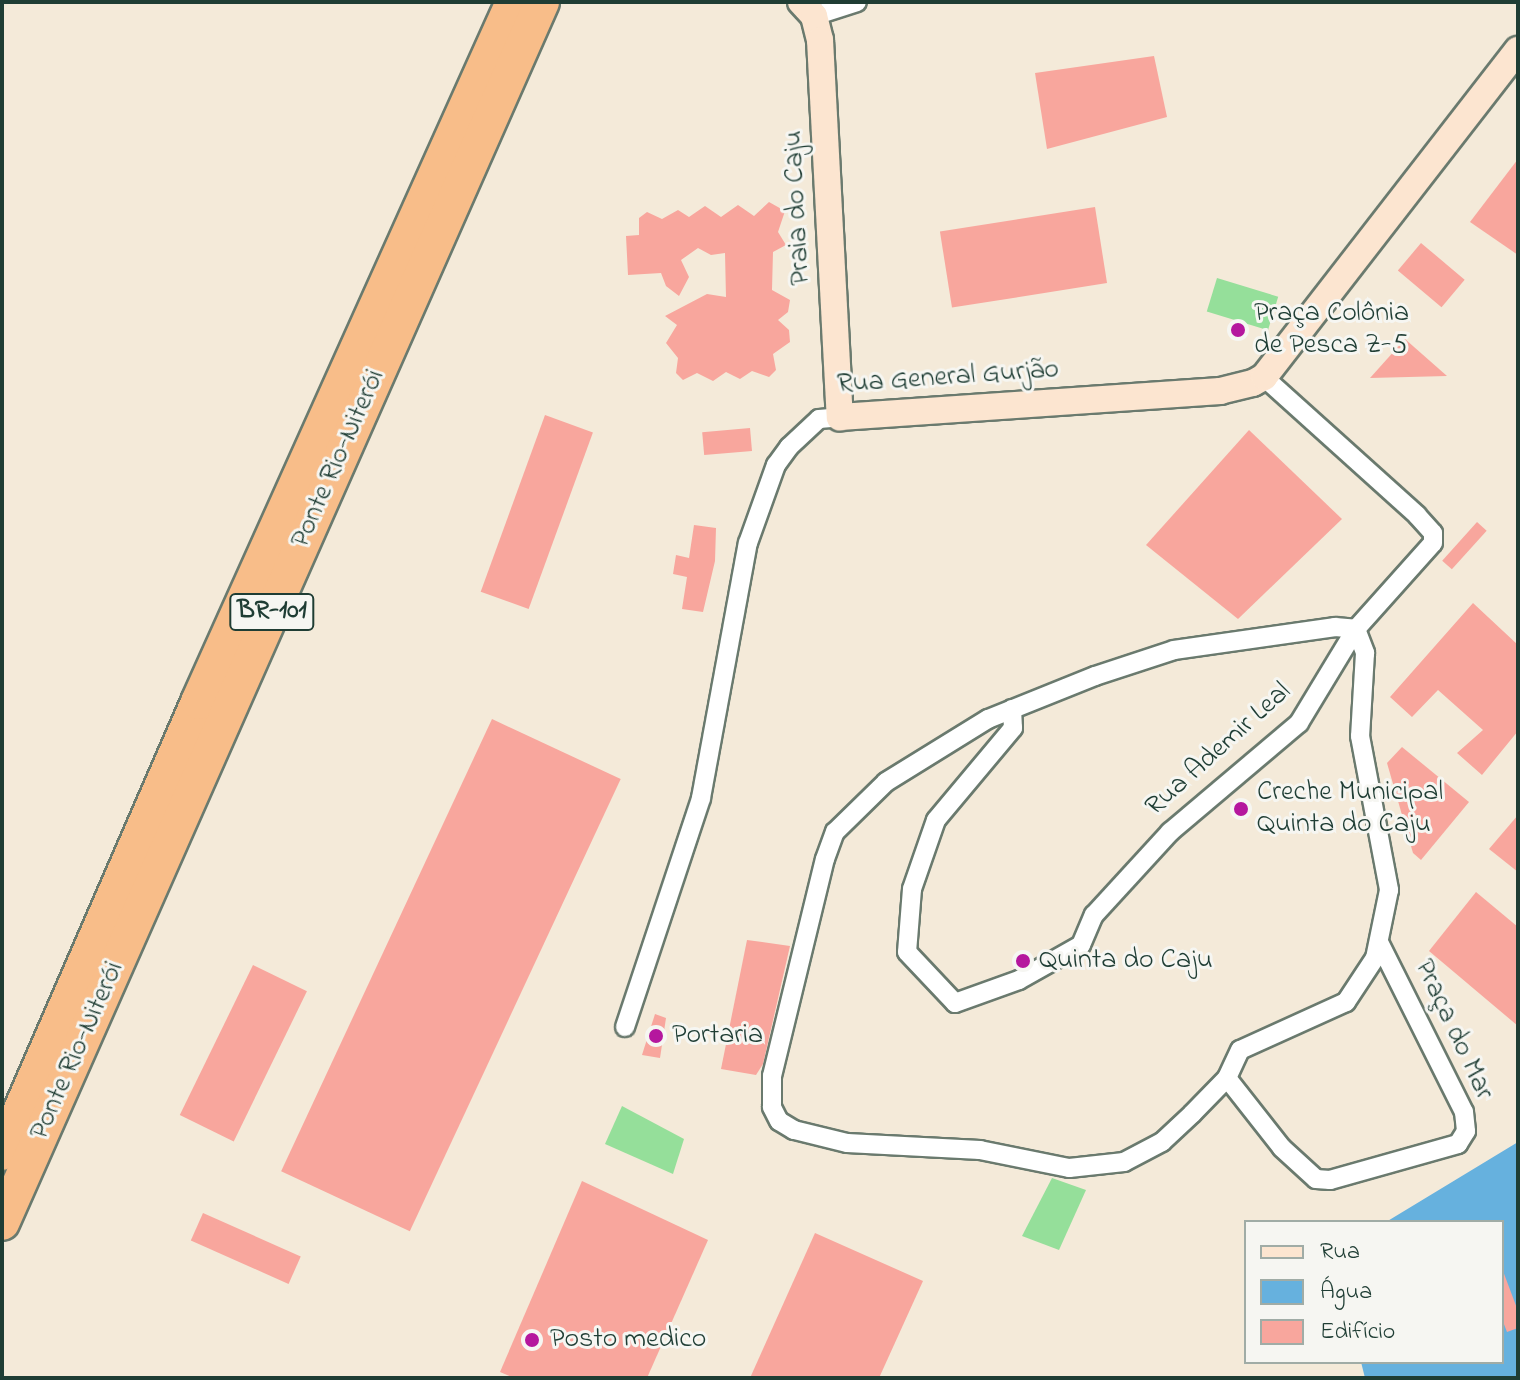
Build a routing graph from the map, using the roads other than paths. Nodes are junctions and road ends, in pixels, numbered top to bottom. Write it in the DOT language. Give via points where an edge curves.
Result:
graph roads {
  1 [pos="513,2"];
  2 [pos="542,2"];
  3 [pos="857,2"];
  4 [pos="808,9"];
  5 [pos="1518,50"];
  6 [pos="1264,377"];
  7 [pos="840,417"];
  8 [pos="1356,629"];
  9 [pos="1012,709"];
  10 [pos="1380,944"];
  11 [pos="625,1027"];
  12 [pos="1227,1078"];
  13 [pos="2,1153"];
  14 [pos="2,1223"];
  1 -- 13 [label="highway, Ponte Rio-Niterói / BR-101"];
  2 -- 14 [label="highway, Ponte Rio-Niterói / BR-101"];
  3 -- 4 [label="street"];
  4 -- 7 [label="street, Praia do Caju" via="826,129"];
  5 -- 6 [label="street"];
  6 -- 7 [label="street, Rua General Gurjão" via="1220,391"];
  6 -- 8 [label="street, Rua Ademir Leal" via="1430,527 1433,543 1425,555"];
  7 -- 11 [label="street, Rua General Gurjão" via="819,419 789,447 776,465 748,543 701,798"];
  8 -- 9 [label="street" via="1288,631 1174,650"];
  8 -- 9 [label="street, Rua Ademir Leal" via="1299,723 1170,832 1094,915 1077,949 1019,980 966,1000 947,999 911,961 907,920 920,857 936,820 1013,728"];
  8 -- 10 [label="street" via="1365,653 1361,749 1389,890"];
  9 -- 12 [label="street" via="916,760 861,804 830,841 772,1076 772,1107 779,1121 847,1143 948,1147 1042,1165 1092,1167 1124,1162 1162,1142"];
  10 -- 12 [label="street" via="1346,1002 1240,1050"];
  10 -- 12 [label="street, Praça do Mar" via="1464,1112 1466,1131 1458,1144 1330,1180 1316,1179 1282,1148"];
}
